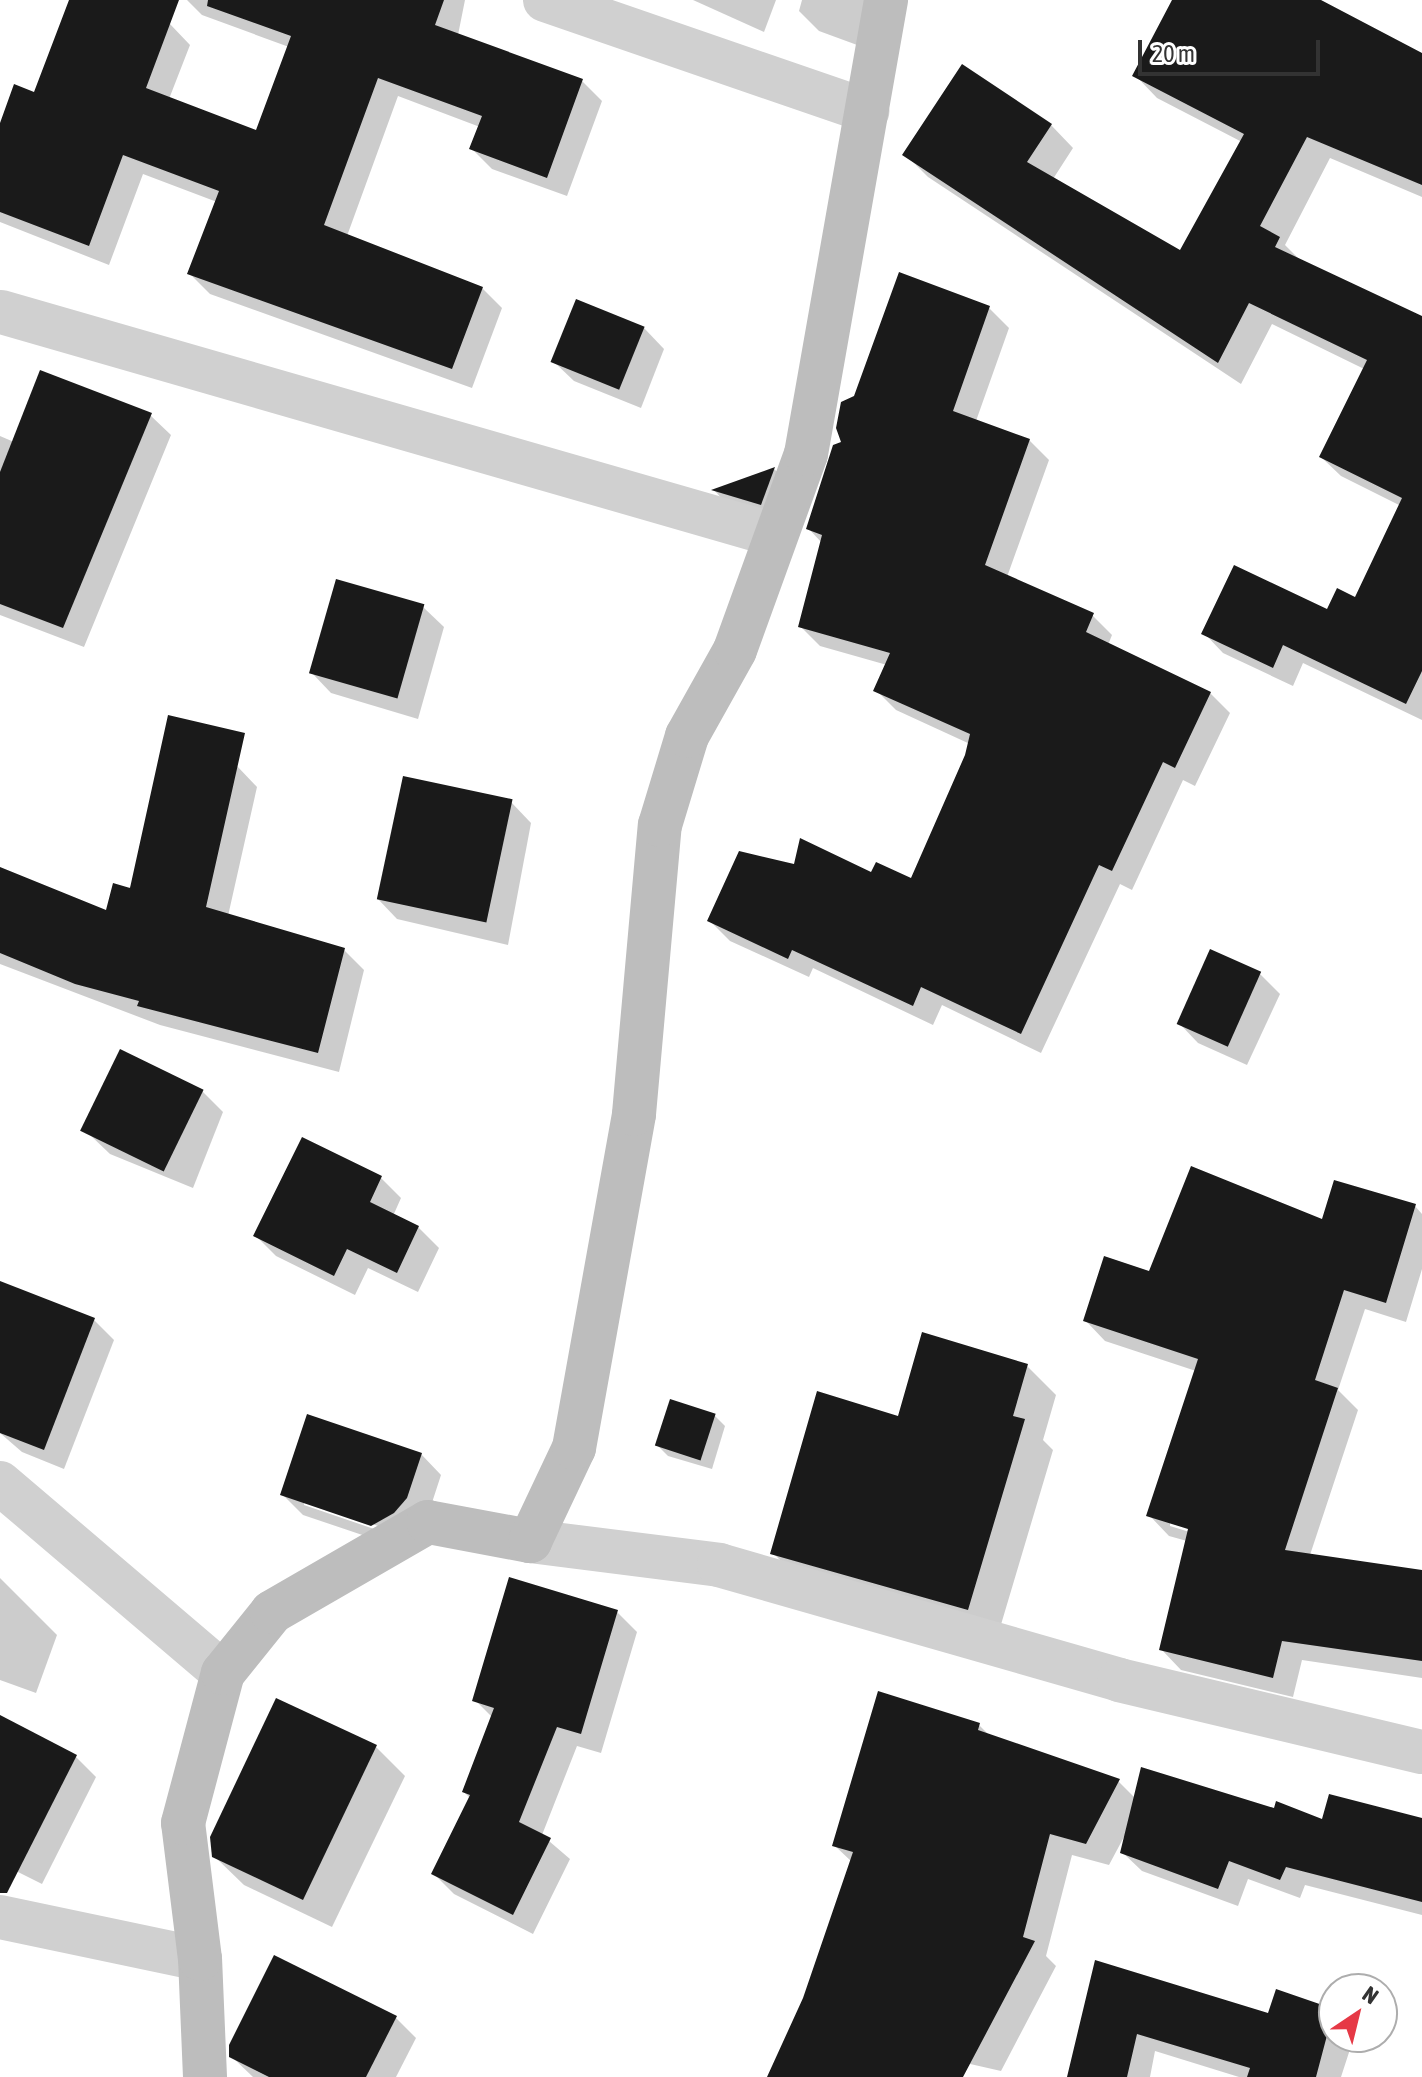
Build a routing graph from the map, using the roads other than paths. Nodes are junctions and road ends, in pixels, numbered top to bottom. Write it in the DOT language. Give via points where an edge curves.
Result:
graph roads {
  1 [pos="545,0"];
  2 [pos="886,0"];
  3 [pos="867,111"];
  4 [pos="1,312"];
  5 [pos="775,535"];
  6 [pos="0,1483"];
  7 [pos="530,1541"];
  8 [pos="223,1673"];
  9 [pos="1422,1752"];
  10 [pos="0,1917"];
  11 [pos="200,1959"];
  12 [pos="205,2077"];
  1 -- 3 [label="street"];
  2 -- 3 [label="main road"];
  3 -- 5 [label="main road" via="806,454"];
  4 -- 5 [label="street"];
  5 -- 7 [label="main road" via="735,650 687,736 660,825 634,1114 574,1448"];
  6 -- 8 [label="street"];
  7 -- 8 [label="main road" via="428,1522 272,1612"];
  7 -- 9 [label="street" via="719,1565 1119,1680"];
  8 -- 11 [label="main road" via="183,1823"];
  10 -- 11 [label="street"];
  11 -- 12 [label="main road"];
}
